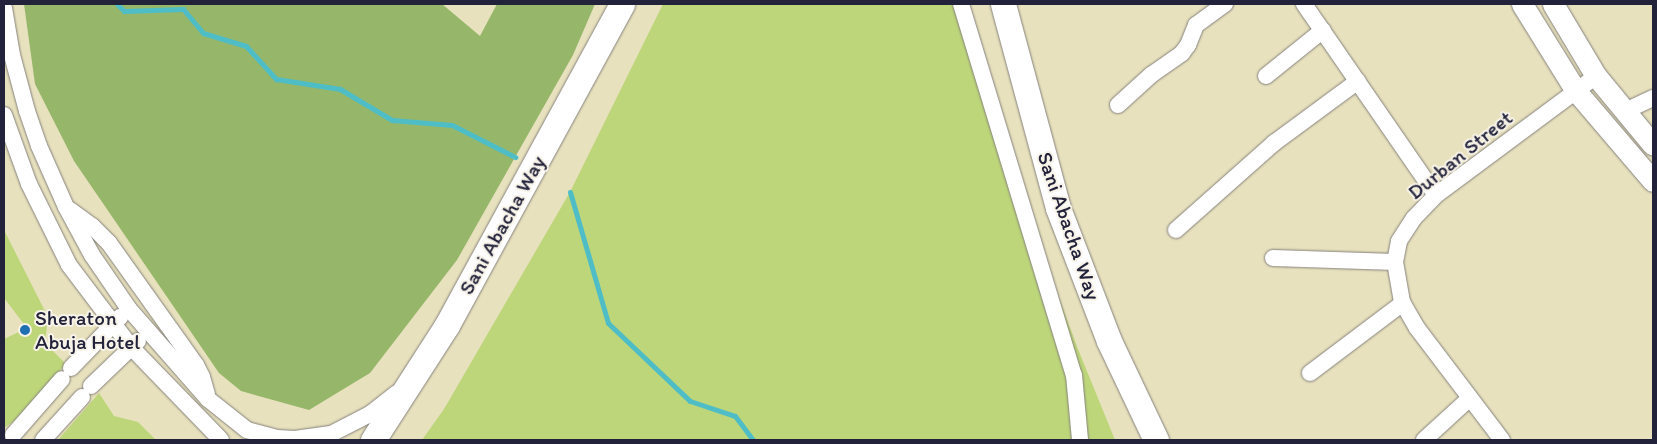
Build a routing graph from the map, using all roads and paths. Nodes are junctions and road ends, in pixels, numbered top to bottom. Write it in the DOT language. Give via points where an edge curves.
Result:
graph roads {
  1 [pos="622,4"];
  2 [pos="961,4"];
  3 [pos="1003,4"];
  4 [pos="1225,4"];
  5 [pos="1304,4"];
  6 [pos="1553,4"];
  7 [pos="1528,6"];
  8 [pos="4,8"];
  9 [pos="1323,30"];
  10 [pos="8,56"];
  11 [pos="1266,76"];
  12 [pos="1596,76"];
  13 [pos="1358,81"];
  14 [pos="1576,91"];
  15 [pos="1653,98"];
  16 [pos="1118,104"];
  17 [pos="1626,111"];
  18 [pos="4,115"];
  19 [pos="1653,145"];
  20 [pos="1653,181"];
  21 [pos="1436,195"];
  22 [pos="66,207"];
  23 [pos="1176,230"];
  24 [pos="1273,258"];
  25 [pos="1395,262"];
  26 [pos="1403,303"];
  27 [pos="129,309"];
  28 [pos="113,324"];
  29 [pos="147,332"];
  30 [pos="131,347"];
  31 [pos="1310,374"];
  32 [pos="410,383"];
  33 [pos="1470,398"];
  34 [pos="208,399"];
  35 [pos="12,436"];
  36 [pos="43,440"];
  37 [pos="220,440"];
  38 [pos="373,440"];
  39 [pos="1080,440"];
  40 [pos="1156,440"];
  41 [pos="1424,440"];
  42 [pos="1502,440"];
  1 -- 32 [label="highway, Sani Abacha Way" via="448,325"];
  2 -- 39 [label="street" via="1074,375"];
  3 -- 40 [label="highway, Sani Abacha Way" via="1058,208 1109,341"];
  4 -- 16 [label="street" via="1196,25 1182,53"];
  5 -- 9 [label="street"];
  6 -- 12 [label="main road"];
  7 -- 14 [label="main road"];
  8 -- 10 [label="street"];
  9 -- 11 [label="street"];
  9 -- 13 [label="street"];
  10 -- 22 [label="street" via="36,137"];
  12 -- 14 [label="street, Durban Street"];
  12 -- 17 [label="main road"];
  13 -- 21 [label="street"];
  13 -- 23 [label="street" via="1274,143"];
  14 -- 20 [label="main road"];
  14 -- 21 [label="street, Durban Street"];
  15 -- 17 [label="street"];
  17 -- 19 [label="main road"];
  18 -- 28 [label="street" via="29,184 53,235 69,265"];
  21 -- 25 [label="street, Durban Street" via="1414,218 1399,241"];
  22 -- 27 [label="street" via="92,255"];
  22 -- 34 [label="street" via="92,226 114,250 196,365"];
  24 -- 25 [label="street"];
  25 -- 26 [label="street, Durban Street"];
  26 -- 31 [label="street"];
  26 -- 33 [label="street, Durban Street" via="1417,328"];
  27 -- 28 [label="street"];
  27 -- 29 [label="street"];
  28 -- 30 [label="street"];
  28 -- 35 [label="street"];
  29 -- 30 [label="street"];
  29 -- 34 [label="street"];
  30 -- 36 [label="street"];
  30 -- 37 [label="street"];
  32 -- 34 [label="street" via="370,414 331,434 295,439 247,430"];
  32 -- 38 [label="highway, Sani Abacha Way"];
  33 -- 41 [label="street"];
  33 -- 42 [label="street, Durban Street"];
}
